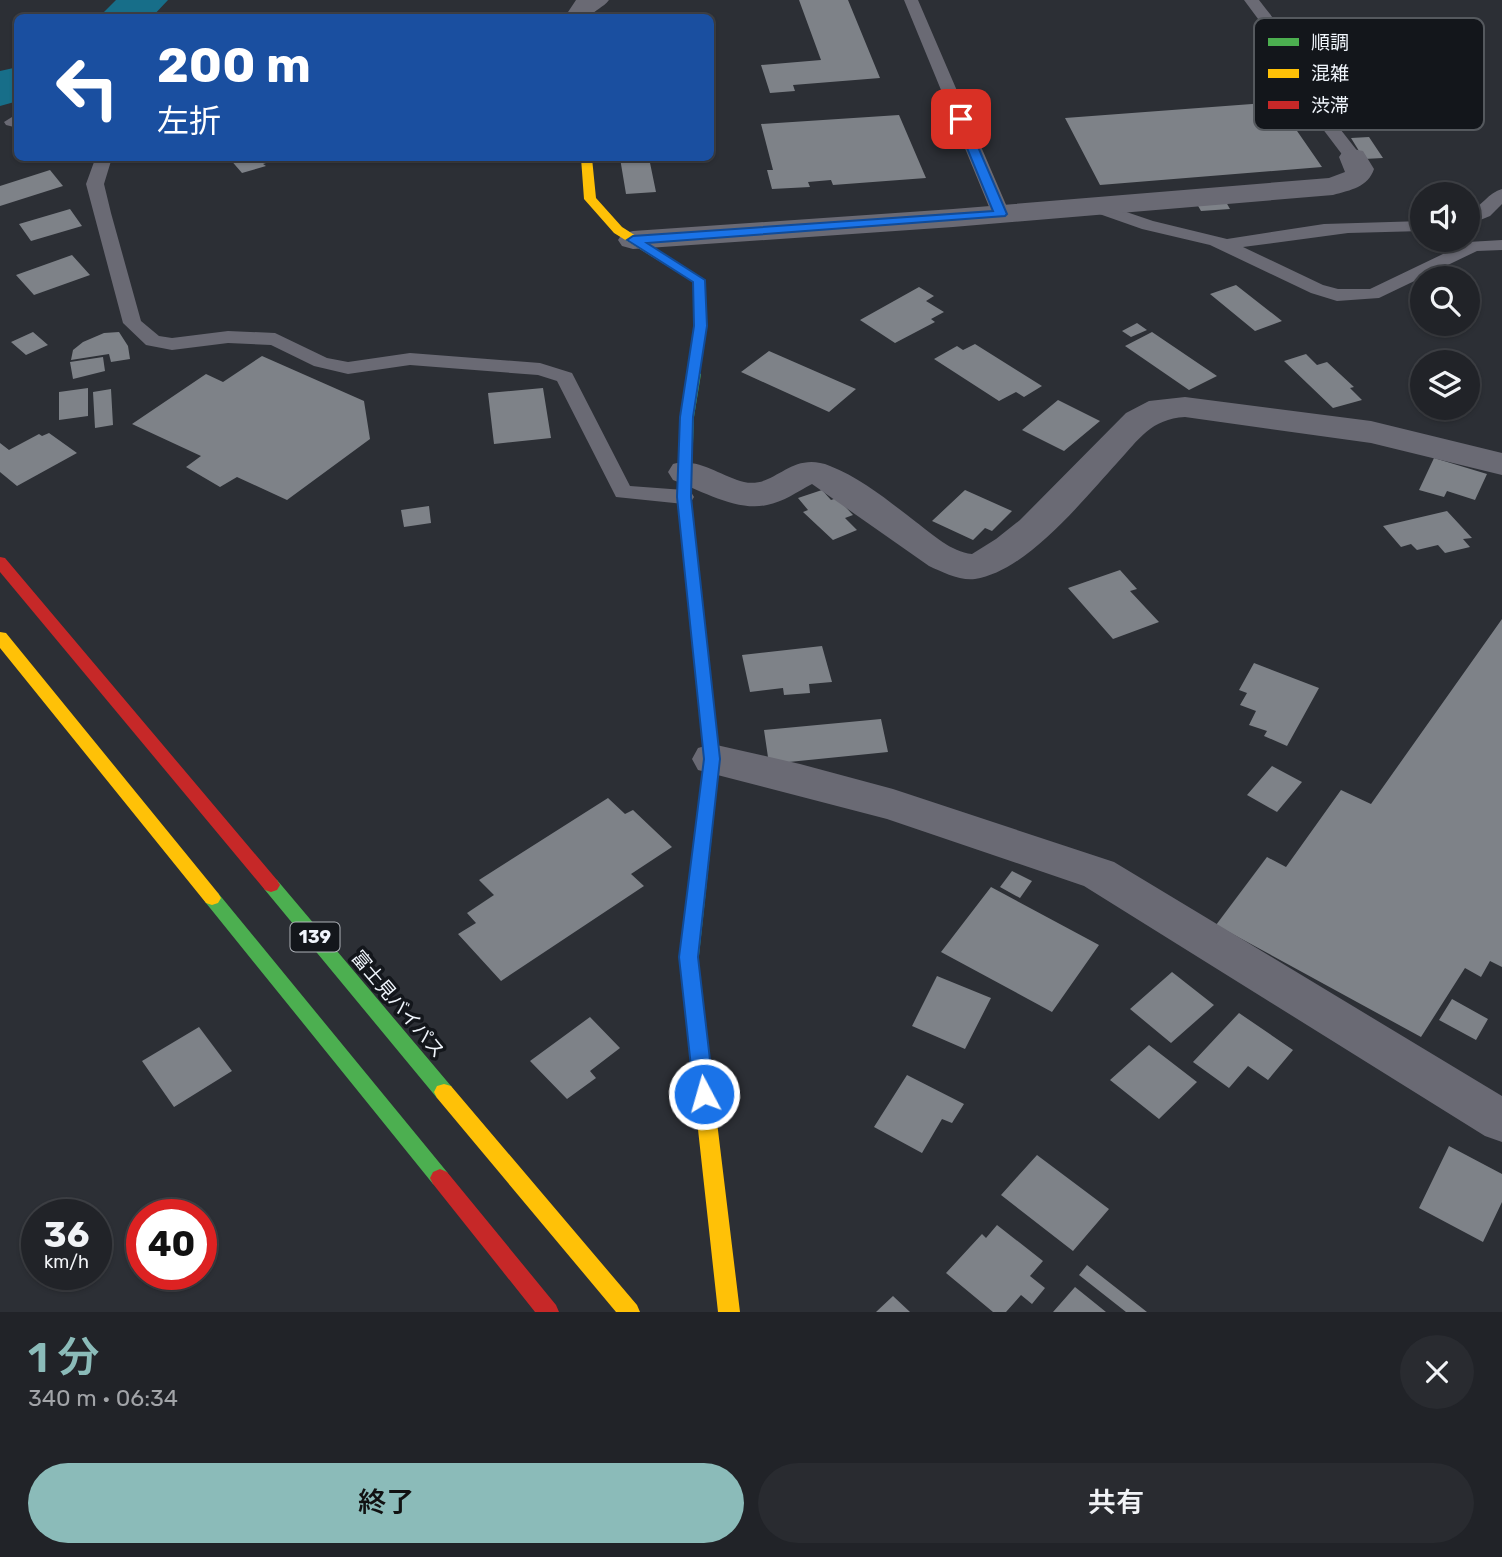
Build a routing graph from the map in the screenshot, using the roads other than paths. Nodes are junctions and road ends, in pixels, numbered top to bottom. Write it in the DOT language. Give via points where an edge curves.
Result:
graph roads {
  1 [pos="596,0"];
  2 [pos="911,0"];
  3 [pos="1251,0"];
  4 [pos="579,14"];
  5 [pos="1265,18"];
  6 [pos="1332,130"];
  7 [pos="1353,157"];
  8 [pos="103,161"];
  9 [pos="586,161"];
  10 [pos="1502,194"];
  11 [pos="1094,206"];
  12 [pos="1000,214"];
  13 [pos="1480,214"];
  14 [pos="1410,225"];
  15 [pos="633,240"];
  16 [pos="1225,245"];
  17 [pos="1502,245"];
  18 [pos="1502,464"];
  19 [pos="685,484"];
  20 [pos="0,562"];
  21 [pos="0,637"];
  22 [pos="712,759"];
  23 [pos="1502,1121"];
  24 [pos="548,1312"];
  25 [pos="629,1312"];
  26 [pos="729,1312"];
  1 -- 4 [label="street"];
  2 -- 12 [label="lane"];
  3 -- 5 [label="lane"];
  6 -- 7 [label="lane"];
  7 -- 11 [label="street" via="1360,169 1357,177 1333,186"];
  8 -- 19 [label="lane" via="94,184 132,323 153,341 275,339 321,362 348,368 410,359 540,369 565,377 622,492"];
  9 -- 15 [label="main road" via="590,199"];
  10 -- 13 [label="lane"];
  11 -- 12 [label="street"];
  11 -- 16 [label="lane"];
  12 -- 15 [label="street"];
  14 -- 16 [label="lane" via="1273,236"];
  15 -- 19 [label="main road" via="699,280 701,326 687,417"];
  16 -- 17 [label="lane" via="1337,295 1373,294 1474,246"];
  18 -- 19 [label="street" via="1371,432 1185,407 1161,408 1138,420 1025,536 995,561 974,567 950,561 823,474 810,471 763,495"];
  19 -- 22 [label="main road"];
  20 -- 25 [label="main road, 富士見バイパス / 139"];
  21 -- 24 [label="main road, 139"];
  22 -- 23 [label="street" via="893,805 1099,874"];
  22 -- 26 [label="main road" via="688,957"];
}
